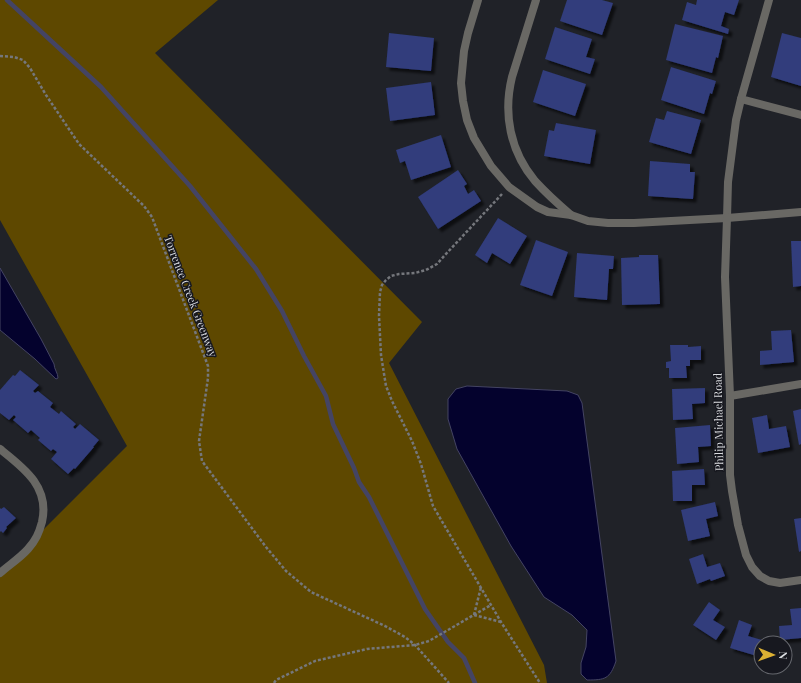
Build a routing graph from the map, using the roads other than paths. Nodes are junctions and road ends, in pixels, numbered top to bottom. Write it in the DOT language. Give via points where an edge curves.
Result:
graph roads {
  1 [pos="478,0"];
  2 [pos="536,0"];
  3 [pos="769,0"];
  4 [pos="741,99"];
  5 [pos="801,115"];
  6 [pos="801,212"];
  7 [pos="571,214"];
  8 [pos="727,218"];
  9 [pos="801,384"];
  10 [pos="730,396"];
  11 [pos="0,449"];
  12 [pos="0,573"];
  13 [pos="801,580"];
  1 -- 7 [label="street" via="464,50 461,83 467,120 474,138 491,166 509,187 548,212"];
  2 -- 7 [label="street" via="509,88 508,117 512,139 522,162 549,196"];
  3 -- 4 [label="street, Philip Michael Road"];
  4 -- 5 [label="street"];
  4 -- 8 [label="street, Philip Michael Road" via="728,182"];
  6 -- 8 [label="street"];
  7 -- 8 [label="street" via="588,221 608,223"];
  8 -- 10 [label="street, Philip Michael Road" via="725,276"];
  9 -- 10 [label="street"];
  10 -- 13 [label="street, Philip Michael Road" via="730,476 746,555 752,567 769,581 780,583"];
  11 -- 12 [label="street" via="32,478 42,496 44,513 39,533 28,548"];
}
